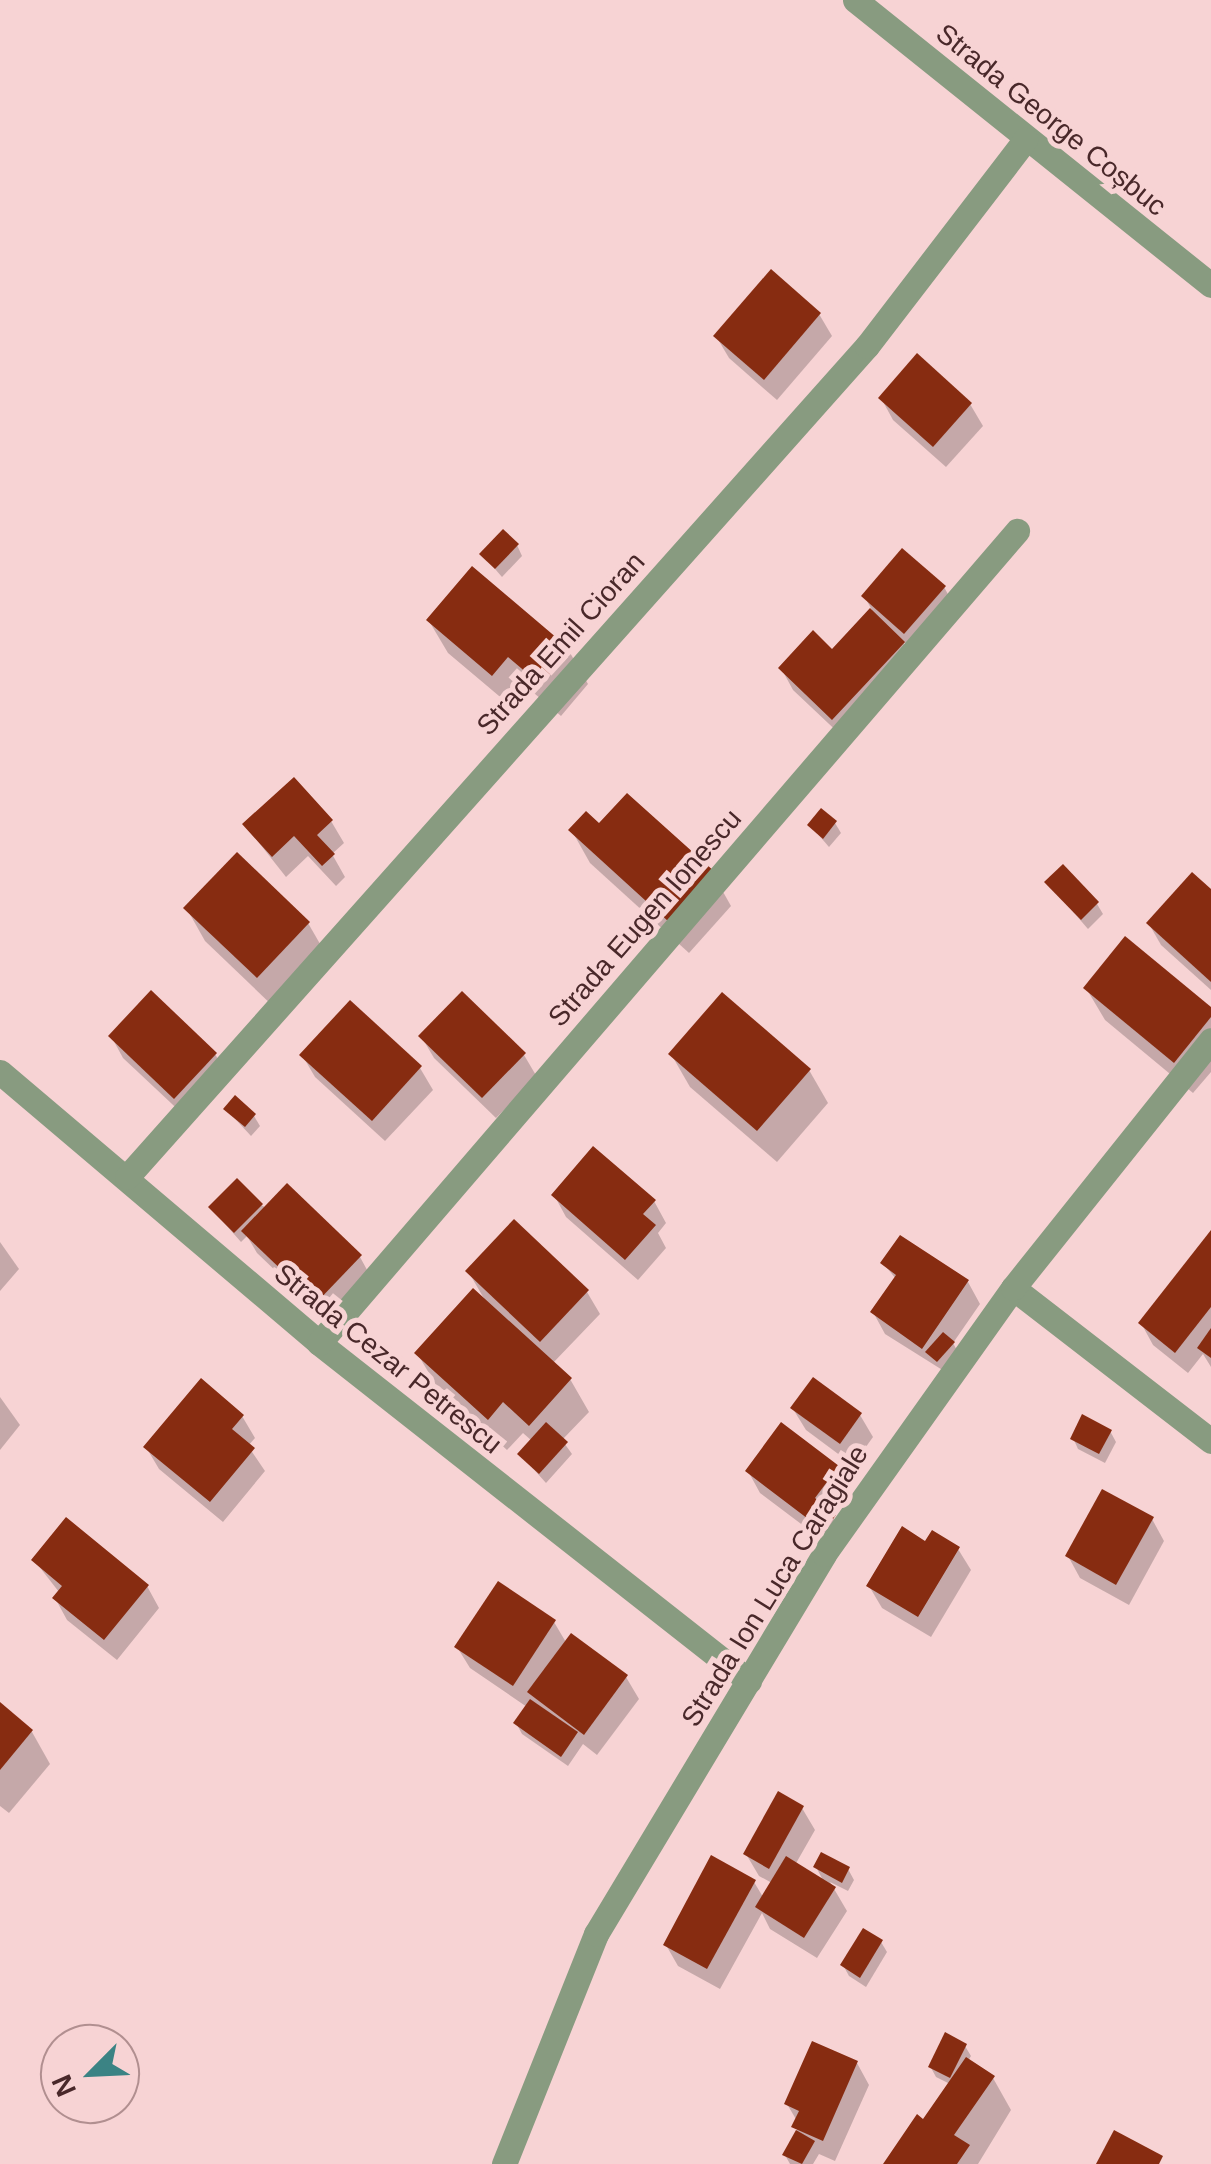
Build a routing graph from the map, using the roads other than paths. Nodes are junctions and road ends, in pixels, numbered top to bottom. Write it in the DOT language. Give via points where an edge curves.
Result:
graph roads {
  1 [pos="855,0"];
  2 [pos="1025,140"];
  3 [pos="1211,285"];
  4 [pos="1017,531"];
  5 [pos="1211,1040"];
  6 [pos="0,1072"];
  7 [pos="127,1178"];
  8 [pos="1013,1288"];
  9 [pos="320,1344"];
  10 [pos="1211,1440"];
  11 [pos="749,1681"];
  12 [pos="504,2164"];
  1 -- 2 [label="street, Strada George Coșbuc"];
  2 -- 3 [label="street, Strada George Coșbuc"];
  2 -- 7 [label="street, Strada Emil Cioran" via="867,346"];
  4 -- 9 [label="street, Strada Eugen Ionescu"];
  5 -- 8 [label="street, Strada Ion Luca Caragiale"];
  6 -- 7 [label="street, Strada Cezar Petrescu"];
  7 -- 9 [label="street, Strada Cezar Petrescu"];
  8 -- 10 [label="street"];
  8 -- 11 [label="street, Strada Ion Luca Caragiale" via="824,1554"];
  9 -- 11 [label="street, Strada Cezar Petrescu"];
  11 -- 12 [label="street, Strada Ion Luca Caragiale" via="596,1934"];
}
